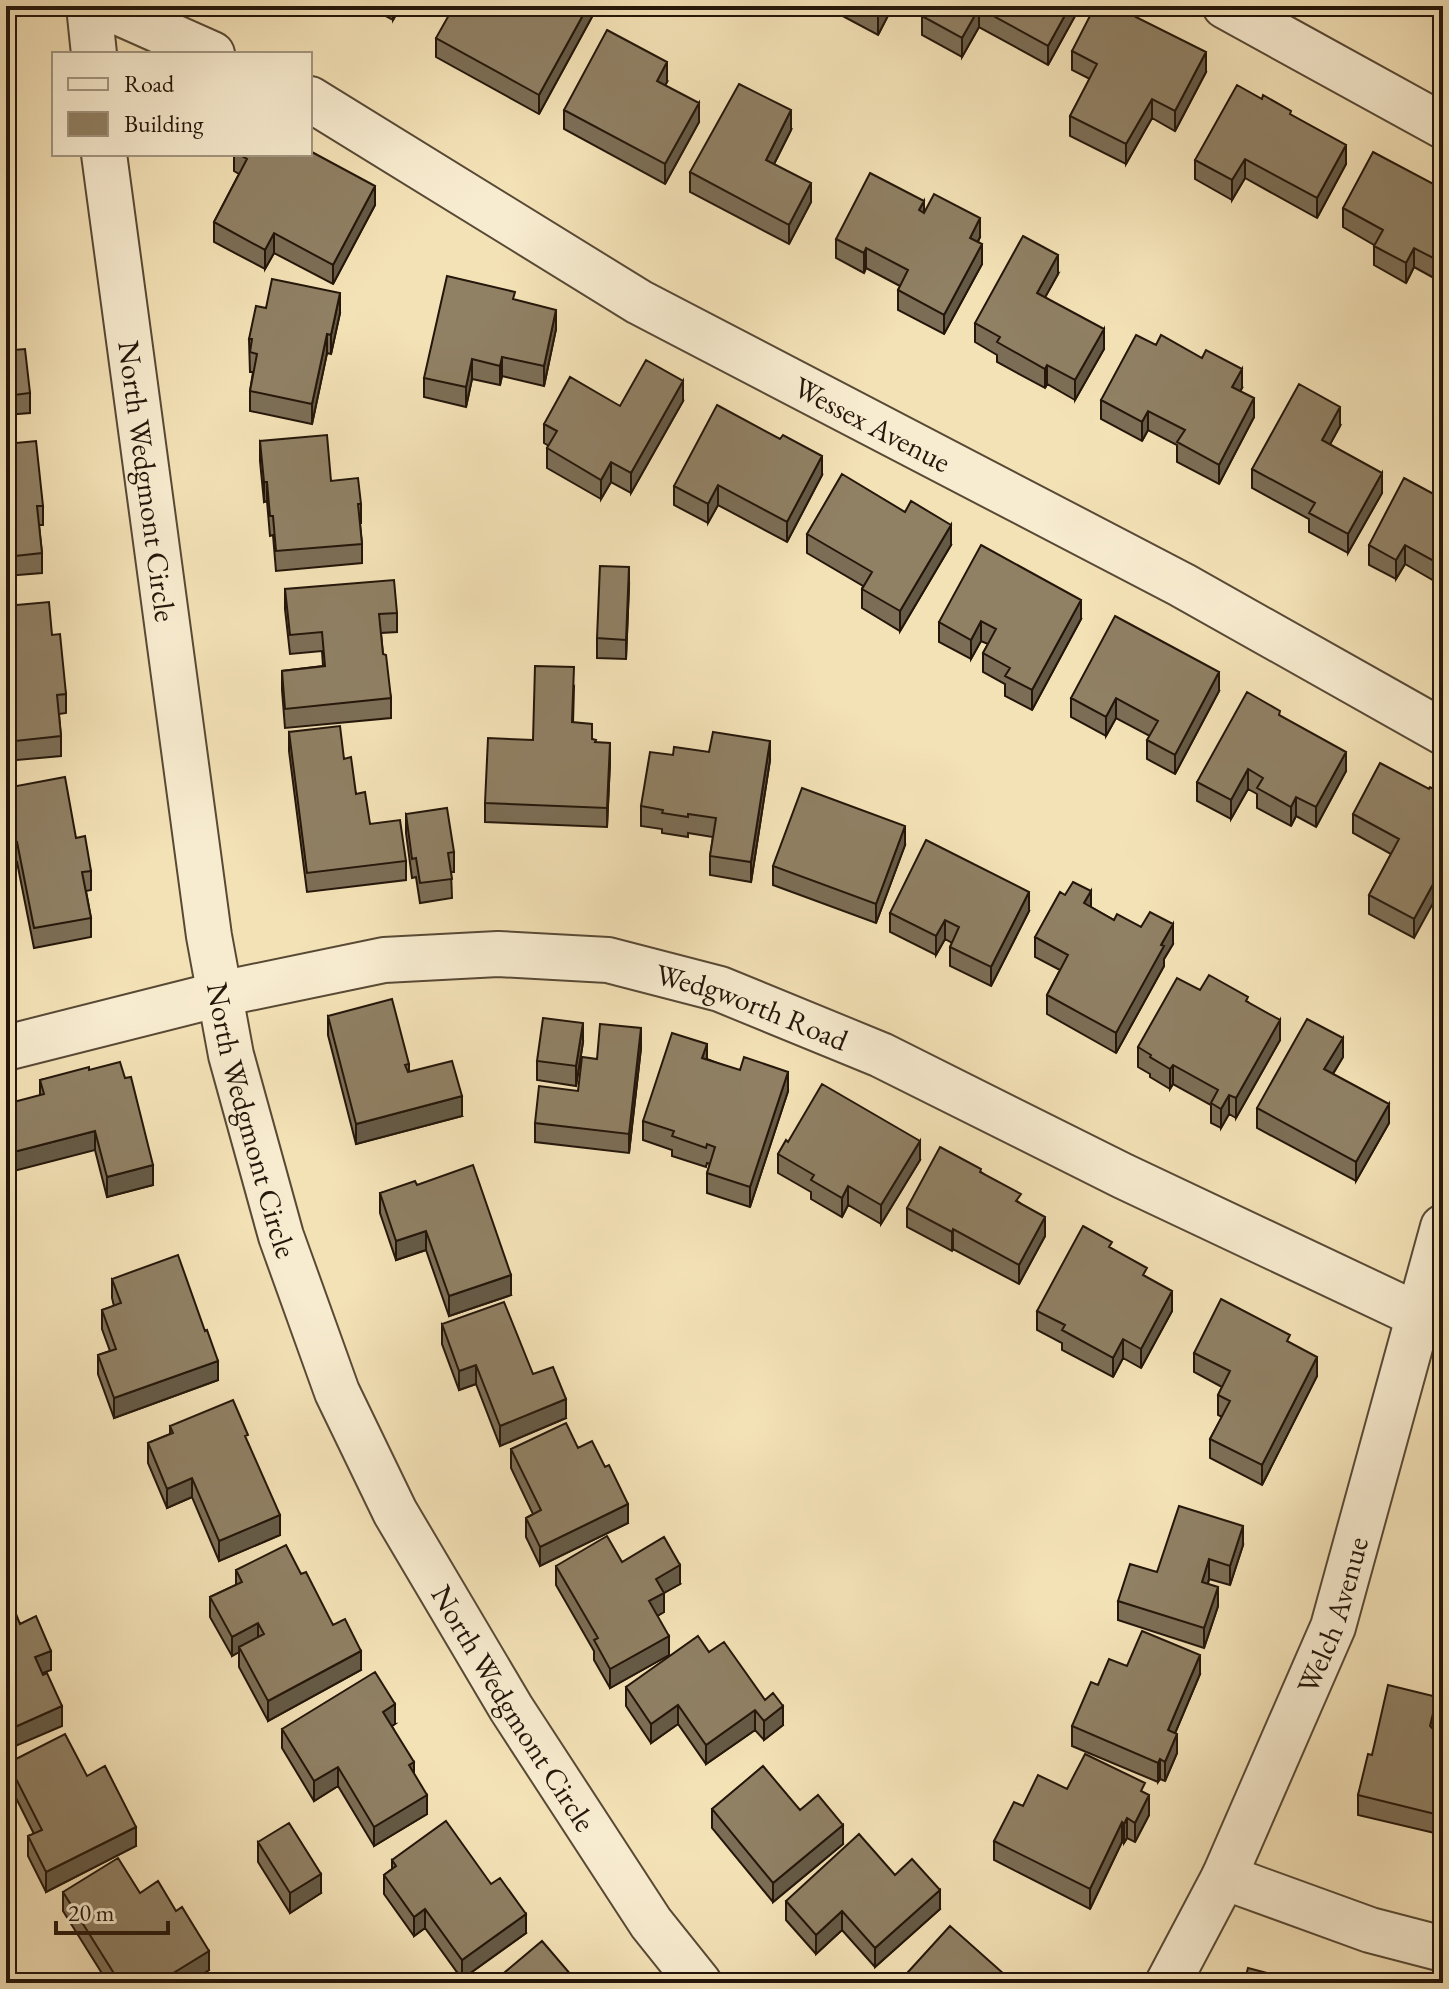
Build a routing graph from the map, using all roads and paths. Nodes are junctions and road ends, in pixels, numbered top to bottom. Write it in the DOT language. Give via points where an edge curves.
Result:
graph roads {
  1 [pos="89,6"];
  2 [pos="104,6"];
  3 [pos="1225,6"];
  4 [pos="94,52"];
  5 [pos="208,52"];
  6 [pos="312,100"];
  7 [pos="1443,126"];
  8 [pos="104,156"];
  9 [pos="1443,732"];
  10 [pos="220,994"];
  11 [pos="6,1048"];
  12 [pos="1443,1227"];
  13 [pos="1431,1322"];
  14 [pos="1224,1877"];
  15 [pos="1443,1949"];
  16 [pos="699,1983"];
  17 [pos="1168,1983"];
  1 -- 4 [label="street"];
  2 -- 5 [label="street"];
  3 -- 7 [label="street"];
  6 -- 9 [label="street, Wessex Avenue" via="639,302 1182,585"];
  8 -- 10 [label="street, North Wedgmont Circle"];
  10 -- 11 [label="street, Wedgworth Road"];
  10 -- 13 [label="street, Wedgworth Road" via="384,960 498,954 608,960 720,989 881,1055"];
  10 -- 16 [label="street, North Wedgmont Circle" via="231,1055 281,1236 337,1392 395,1512 511,1708 651,1923"];
  12 -- 13 [label="street, Welch Avenue"];
  13 -- 14 [label="street, Welch Avenue" via="1333,1627"];
  14 -- 15 [label="street" via="1370,1930"];
  14 -- 17 [label="street, Welch Avenue"];
}
